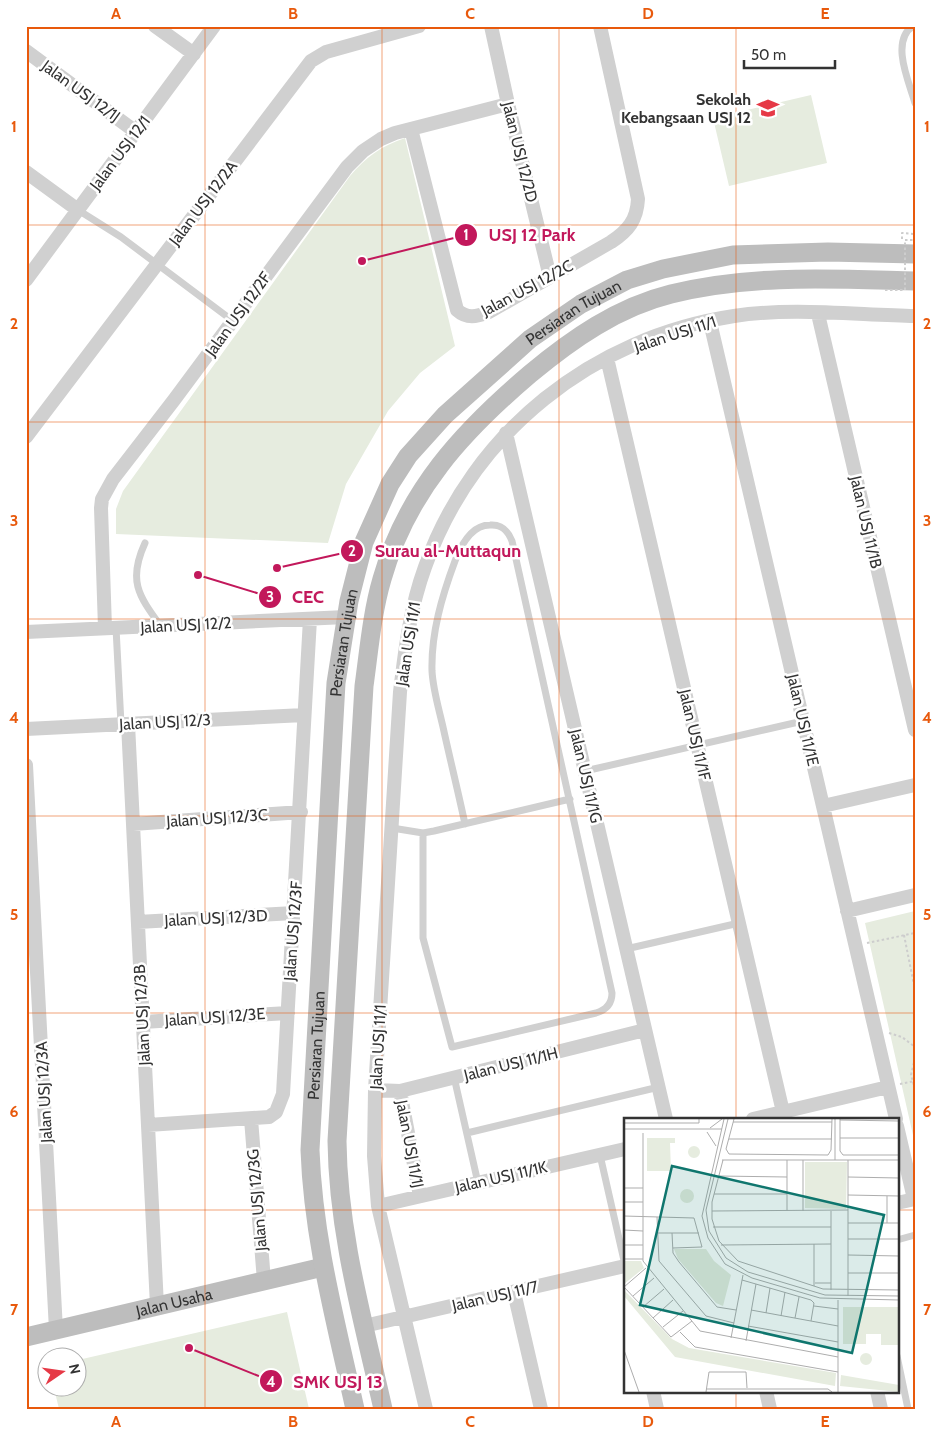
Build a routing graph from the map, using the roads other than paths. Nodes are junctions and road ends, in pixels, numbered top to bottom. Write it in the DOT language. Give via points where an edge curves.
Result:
graph roads {
  1 [pos="155,26"];
  2 [pos="214,26"];
  3 [pos="419,26"];
  4 [pos="492,26"];
  5 [pos="600,26"];
  6 [pos="913,26"];
  7 [pos="26,51"];
  8 [pos="194,54"];
  9 [pos="915,102"];
  10 [pos="508,104"];
  11 [pos="411,129"];
  12 [pos="136,132"];
  13 [pos="26,172"];
  14 [pos="78,210"];
  15 [pos="915,254"];
  16 [pos="157,264"];
  17 [pos="550,277"];
  18 [pos="26,280"];
  19 [pos="915,281"];
  20 [pos="818,314"];
  21 [pos="915,316"];
  22 [pos="233,321"];
  23 [pos="710,322"];
  24 [pos="530,339"];
  25 [pos="607,358"];
  26 [pos="546,361"];
  27 [pos="506,433"];
  28 [pos="26,437"];
  29 [pos="145,543"];
  30 [pos="346,617"];
  31 [pos="310,619"];
  32 [pos="160,626"];
  33 [pos="111,628"];
  34 [pos="26,632"];
  35 [pos="304,715"];
  36 [pos="803,721"];
  37 [pos="125,724"];
  38 [pos="26,729"];
  39 [pos="915,730"];
  40 [pos="697,745"];
  41 [pos="26,765"];
  42 [pos="585,771"];
  43 [pos="915,785"];
  44 [pos="570,799"];
  45 [pos="823,806"];
  46 [pos="300,812"];
  47 [pos="133,824"];
  48 [pos="465,824"];
  49 [pos="392,828"];
  50 [pos="422,832"];
  51 [pos="915,895"];
  52 [pos="847,910"];
  53 [pos="294,914"];
  54 [pos="138,922"];
  55 [pos="738,923"];
  56 [pos="626,949"];
  57 [pos="288,1013"];
  58 [pos="143,1022"];
  59 [pos="646,1030"];
  60 [pos="454,1078"];
  61 [pos="658,1087"];
  62 [pos="888,1088"];
  63 [pos="375,1090"];
  64 [pos="400,1091"];
  65 [pos="783,1112"];
  66 [pos="666,1118"];
  67 [pos="757,1118"];
  68 [pos="896,1118"];
  69 [pos="251,1119"];
  70 [pos="148,1125"];
  71 [pos="898,1130"];
  72 [pos="467,1133"];
  73 [pos="624,1149"];
  74 [pos="600,1154"];
  75 [pos="478,1183"];
  76 [pos="420,1196"];
  77 [pos="914,1199"];
  78 [pos="898,1203"];
  79 [pos="378,1206"];
  80 [pos="915,1235"];
  81 [pos="898,1240"];
  82 [pos="624,1261"];
  83 [pos="624,1265"];
  84 [pos="324,1267"];
  85 [pos="264,1281"];
  86 [pos="514,1292"];
  87 [pos="156,1306"];
  88 [pos="405,1317"];
  89 [pos="364,1326"];
  90 [pos="56,1330"];
  91 [pos="26,1337"];
  92 [pos="898,1361"];
  93 [pos="653,1392"];
  94 [pos="766,1392"];
  95 [pos="876,1392"];
  96 [pos="355,1409"];
  97 [pos="383,1409"];
  98 [pos="426,1409"];
  99 [pos="541,1409"];
  100 [pos="657,1409"];
  101 [pos="770,1409"];
  102 [pos="880,1409"];
  103 [pos="908,1409"];
  1 -- 8 [label="street"];
  2 -- 8 [label="street, Jalan USJ 12/1"];
  3 -- 16 [label="street, Jalan USJ 12/2A" via="326,52 311,61"];
  4 -- 10 [label="street, Jalan USJ 12/2D"];
  5 -- 17 [label="street, Jalan USJ 12/2C" via="638,199 634,219 624,232"];
  6 -- 9 [label="lane" via="903,36 902,52"];
  7 -- 12 [label="street, Jalan USJ 12/1J"];
  8 -- 12 [label="street, Jalan USJ 12/1"];
  10 -- 11 [label="street, Jalan USJ 12/2F"];
  10 -- 17 [label="street, Jalan USJ 12/2D"];
  11 -- 17 [label="street, Jalan USJ 12/2C" via="457,310 464,316 481,315"];
  11 -- 22 [label="street, Jalan USJ 12/2F" via="381,139 347,167"];
  12 -- 14 [label="street, Jalan USJ 12/1"];
  13 -- 14 [label="street"];
  14 -- 16 [label="lane"];
  14 -- 18 [label="street, Jalan USJ 12/1"];
  15 -- 24 [label="main road, Persiaran Tujuan" via="733,255 663,269 627,280 581,304"];
  16 -- 22 [label="lane"];
  16 -- 28 [label="street, Jalan USJ 12/2A"];
  19 -- 26 [label="main road, Persiaran Tujuan" via="790,280 705,286 645,302 609,318"];
  20 -- 21 [label="street, Jalan USJ 11/1"];
  20 -- 23 [label="street, Jalan USJ 11/1" via="764,312"];
  20 -- 39 [label="street, Jalan USJ 11/1B"];
  22 -- 33 [label="street, Jalan USJ 12/2F" via="113,479 102,499"];
  23 -- 25 [label="street, Jalan USJ 11/1" via="656,337"];
  23 -- 36 [label="street, Jalan USJ 11/1E"];
  24 -- 26 [label="main road" via="543,344"];
  24 -- 30 [label="main road, Persiaran Tujuan" via="427,433 390,484 364,542"];
  25 -- 27 [label="street, Jalan USJ 11/1" via="556,388"];
  25 -- 40 [label="street, Jalan USJ 11/1F"];
  26 -- 89 [label="main road, Persiaran Tujuan" via="482,417 447,454 424,485 395,544 382,578 374,615 360,721 337,1141 343,1232"];
  27 -- 42 [label="street, Jalan USJ 11/1G"];
  27 -- 49 [label="street, Jalan USJ 11/1" via="451,509 425,566 413,607 400,692"];
  29 -- 32 [label="lane" via="134,577 138,592"];
  30 -- 31 [label="street, Jalan USJ 12/2"];
  30 -- 84 [label="main road, Persiaran Tujuan" via="336,683 310,1150 315,1218"];
  31 -- 32 [label="street, Jalan USJ 12/2"];
  31 -- 35 [label="street, Jalan USJ 12/3F"];
  32 -- 33 [label="street, Jalan USJ 12/2"];
  33 -- 34 [label="street, Jalan USJ 12/2"];
  33 -- 37 [label="lane"];
  35 -- 37 [label="street, Jalan USJ 12/3"];
  35 -- 46 [label="street, Jalan USJ 12/3F"];
  36 -- 40 [label="lane"];
  36 -- 45 [label="street, Jalan USJ 11/1E"];
  37 -- 38 [label="street, Jalan USJ 12/3"];
  37 -- 47 [label="street, Jalan USJ 12/3B"];
  40 -- 42 [label="lane"];
  40 -- 55 [label="street, Jalan USJ 11/1F"];
  41 -- 90 [label="street, Jalan USJ 12/3A"];
  42 -- 56 [label="street, Jalan USJ 11/1G"];
  43 -- 45 [label="street"];
  44 -- 48 [label="lane"];
  44 -- 48 [label="lane" via="512,541 502,527 484,525 468,536 460,548 446,584 439,607 432,662 434,686"];
  44 -- 50 [label="lane" via="612,1000 603,1010 452,1047 423,938"];
  45 -- 52 [label="street, Jalan USJ 11/1E"];
  46 -- 47 [label="street, Jalan USJ 12/3C"];
  46 -- 53 [label="street, Jalan USJ 12/3F"];
  47 -- 54 [label="street, Jalan USJ 12/3B"];
  48 -- 50 [label="lane"];
  49 -- 50 [label="lane"];
  49 -- 63 [label="street, Jalan USJ 11/1"];
  51 -- 52 [label="street"];
  52 -- 62 [label="street, Jalan USJ 11/1E"];
  53 -- 54 [label="street, Jalan USJ 12/3D"];
  53 -- 57 [label="street, Jalan USJ 12/3F"];
  54 -- 58 [label="street, Jalan USJ 12/3B"];
  55 -- 56 [label="lane"];
  55 -- 65 [label="street, Jalan USJ 11/1F"];
  56 -- 59 [label="street, Jalan USJ 11/1G"];
  57 -- 58 [label="street, Jalan USJ 12/3E"];
  57 -- 69 [label="street, Jalan USJ 12/3F" via="283,1094 276,1112 269,1117"];
  58 -- 70 [label="street, Jalan USJ 12/3B"];
  59 -- 60 [label="street, Jalan USJ 11/1H"];
  59 -- 61 [label="street, Jalan USJ 11/1G"];
  60 -- 64 [label="street, Jalan USJ 11/1H"];
  60 -- 72 [label="lane"];
  61 -- 66 [label="street, Jalan USJ 11/1G"];
  61 -- 72 [label="lane"];
  62 -- 65 [label="street"];
  62 -- 68 [label="street, Jalan USJ 11/1E"];
  63 -- 64 [label="street, Jalan USJ 11/1H"];
  63 -- 79 [label="street, Jalan USJ 11/1" via="374,1156"];
  64 -- 76 [label="street, Jalan USJ 11/1J"];
  65 -- 67 [label="street"];
  69 -- 70 [label="street, Jalan USJ 12/3F"];
  69 -- 85 [label="street, Jalan USJ 12/3G"];
  70 -- 87 [label="street, Jalan USJ 12/3B"];
  71 -- 77 [label="street"];
  72 -- 75 [label="lane"];
  73 -- 74 [label="street, Jalan USJ 11/1K"];
  74 -- 75 [label="street, Jalan USJ 11/1K"];
  74 -- 82 [label="lane"];
  75 -- 76 [label="street, Jalan USJ 11/1K"];
  76 -- 79 [label="street, Jalan USJ 11/1K"];
  77 -- 78 [label="street"];
  79 -- 88 [label="street, Jalan USJ 11/1"];
  80 -- 81 [label="lane"];
  83 -- 86 [label="street, Jalan USJ 11/7"];
  84 -- 85 [label="main road, Jalan Usaha"];
  84 -- 96 [label="main road, Persiaran Tujuan"];
  85 -- 87 [label="main road, Jalan Usaha"];
  86 -- 88 [label="street, Jalan USJ 11/7"];
  86 -- 99 [label="street"];
  87 -- 90 [label="main road, Jalan Usaha"];
  88 -- 89 [label="street, Jalan USJ 11/7"];
  88 -- 98 [label="street, Jalan USJ 11/1"];
  89 -- 97 [label="main road, Persiaran Tujuan"];
  90 -- 91 [label="main road, Jalan Usaha"];
  92 -- 103 [label="lane"];
  93 -- 100 [label="street"];
  94 -- 101 [label="street"];
  95 -- 102 [label="street"];
}
